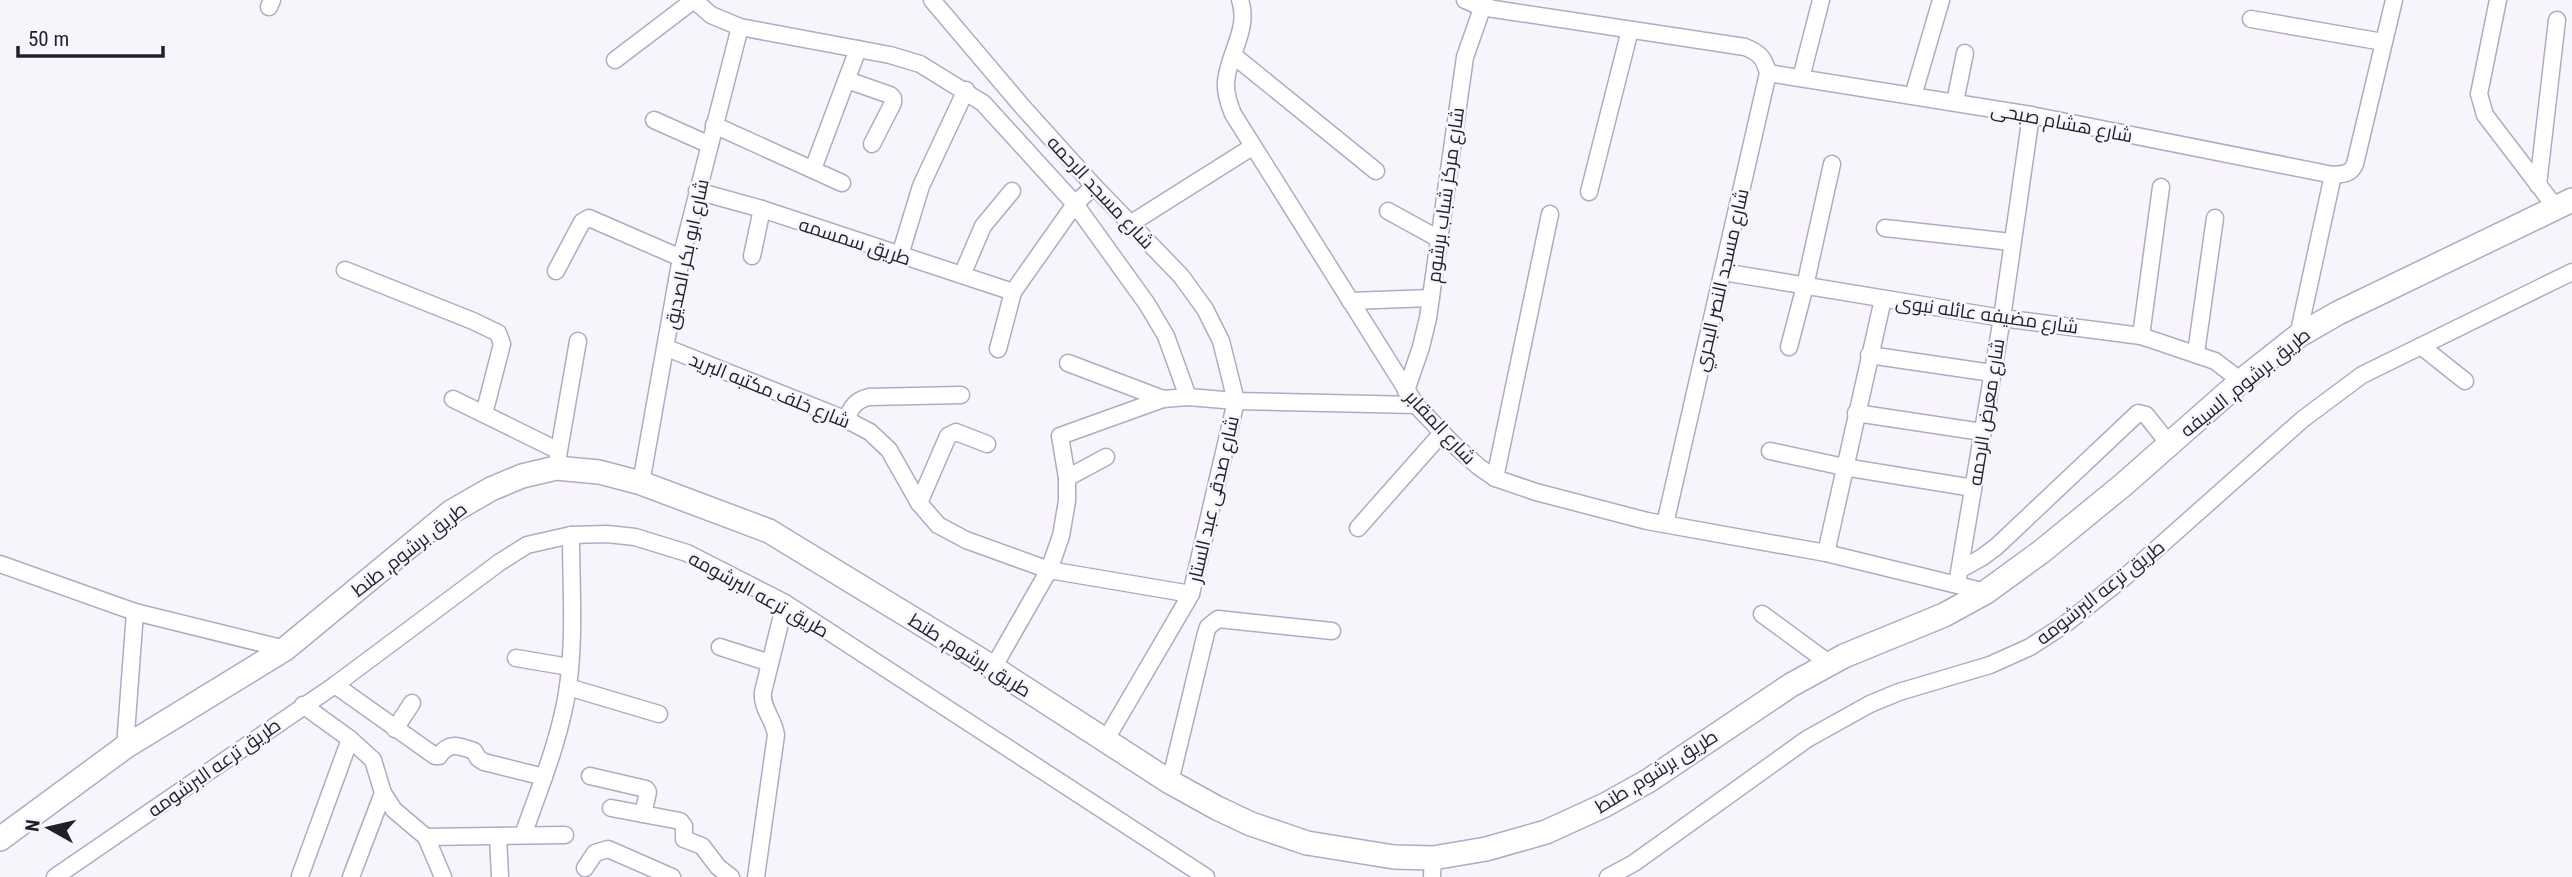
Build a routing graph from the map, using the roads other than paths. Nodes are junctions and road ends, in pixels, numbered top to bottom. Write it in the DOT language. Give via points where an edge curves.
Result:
graph roads {
  1 [pos="694,0"];
  2 [pos="932,0"];
  3 [pos="1240,0"];
  4 [pos="1465,0"];
  5 [pos="1821,0"];
  6 [pos="1941,0"];
  7 [pos="2394,0"];
  8 [pos="2498,0"];
  9 [pos="1483,4"];
  10 [pos="2251,19"];
  11 [pos="2557,20"];
  12 [pos="740,27"];
  13 [pos="1630,30"];
  14 [pos="2384,42"];
  15 [pos="858,49"];
  16 [pos="1965,53"];
  17 [pos="1233,55"];
  18 [pos="615,60"];
  19 [pos="1769,73"];
  20 [pos="1801,78"];
  21 [pos="847,80"];
  22 [pos="965,90"];
  23 [pos="1913,96"];
  24 [pos="1955,102"];
  25 [pos="2031,115"];
  26 [pos="654,120"];
  27 [pos="714,125"];
  28 [pos="872,144"];
  29 [pos="710,145"];
  30 [pos="1252,147"];
  31 [pos="1832,164"];
  32 [pos="813,169"];
  33 [pos="1376,171"];
  34 [pos="2333,175"];
  35 [pos="842,183"];
  36 [pos="2538,185"];
  37 [pos="1094,186"];
  38 [pos="2161,187"];
  39 [pos="697,191"];
  40 [pos="1012,191"];
  41 [pos="1589,192"];
  42 [pos="1075,204"];
  43 [pos="2564,204"];
  44 [pos="762,209"];
  45 [pos="1388,211"];
  46 [pos="1550,214"];
  47 [pos="2216,218"];
  48 [pos="1130,224"];
  49 [pos="1885,228"];
  50 [pos="1439,239"];
  51 [pos="2011,242"];
  52 [pos="900,255"];
  53 [pos="752,256"];
  54 [pos="681,258"];
  55 [pos="345,270"];
  56 [pos="556,271"];
  57 [pos="1723,272"];
  58 [pos="2572,272"];
  59 [pos="962,275"];
  60 [pos="1805,286"];
  61 [pos="1013,292"];
  62 [pos="1431,298"];
  63 [pos="1883,299"];
  64 [pos="1350,301"];
  65 [pos="2002,318"];
  66 [pos="2141,336"];
  67 [pos="2298,336"];
  68 [pos="579,341"];
  69 [pos="2421,346"];
  70 [pos="1789,347"];
  71 [pos="667,348"];
  72 [pos="998,349"];
  73 [pos="2196,353"];
  74 [pos="1869,355"];
  75 [pos="1068,363"];
  76 [pos="1992,373"];
  77 [pos="2241,381"];
  78 [pos="2465,381"];
  79 [pos="1406,391"];
  80 [pos="961,395"];
  81 [pos="1188,397"];
  82 [pos="453,399"];
  83 [pos="1163,399"];
  84 [pos="1236,401"];
  85 [pos="1416,405"];
  86 [pos="1856,413"];
  87 [pos="484,414"];
  88 [pos="847,420"];
  89 [pos="1983,432"];
  90 [pos="1442,433"];
  91 [pos="987,444"];
  92 [pos="2169,444"];
  93 [pos="1770,451"];
  94 [pos="1106,457"];
  95 [pos="556,459"];
  96 [pos="1844,467"];
  97 [pos="1067,478"];
  98 [pos="1495,478"];
  99 [pos="641,483"];
  100 [pos="1973,488"];
  101 [pos="919,503"];
  102 [pos="1665,524"];
  103 [pos="1358,528"];
  104 [pos="571,535"];
  105 [pos="1826,553"];
  106 [pos="0,564"];
  107 [pos="1049,570"];
  108 [pos="1959,577"];
  109 [pos="1986,592"];
  110 [pos="1191,594"];
  111 [pos="785,603"];
  112 [pos="135,612"];
  113 [pos="1762,614"];
  114 [pos="1332,631"];
  115 [pos="720,647"];
  116 [pos="285,649"];
  117 [pos="516,658"];
  118 [pos="770,663"];
  119 [pos="1830,664"];
  120 [pos="569,667"];
  121 [pos="993,668"];
  122 [pos="335,685"];
  123 [pos="568,687"];
  124 [pos="412,703"];
  125 [pos="303,705"];
  126 [pos="659,714"];
  127 [pos="395,729"];
  128 [pos="350,739"];
  129 [pos="1105,741"];
  130 [pos="125,747"];
  131 [pos="590,776"];
  132 [pos="544,777"];
  133 [pos="1170,782"];
  134 [pos="383,793"];
  135 [pos="611,808"];
  136 [pos="643,814"];
  137 [pos="523,835"];
  138 [pos="565,835"];
  139 [pos="498,836"];
  140 [pos="426,837"];
  141 [pos="0,839"];
  142 [pos="1433,867"];
  143 [pos="585,868"];
  144 [pos="300,876"];
  145 [pos="55,877"];
  146 [pos="351,877"];
  147 [pos="443,877"];
  148 [pos="500,877"];
  149 [pos="672,877"];
  150 [pos="731,877"];
  151 [pos="756,877"];
  152 [pos="1206,877"];
  153 [pos="1608,877"];
  1 -- 12 [label="street" via="711,15"];
  1 -- 18 [label="street"];
  2 -- 37 [label="street, شارع مسجد الرحمه"];
  3 -- 17 [label="street, شارع المقابر" via="1241,29"];
  4 -- 9 [label="street"];
  5 -- 20 [label="street"];
  6 -- 23 [label="street"];
  7 -- 14 [label="street"];
  8 -- 36 [label="street" via="2480,105"];
  9 -- 13 [label="street"];
  9 -- 50 [label="street, شارع مركز شباب برشوم" via="1465,57"];
  10 -- 14 [label="street"];
  11 -- 36 [label="street"];
  12 -- 15 [label="street"];
  12 -- 27 [label="street, شارع ابو بكر الصديق"];
  13 -- 19 [label="street" via="1745,47 1761,55"];
  13 -- 41 [label="street"];
  14 -- 34 [label="street, شارع هشام صبحى" via="2353,170"];
  15 -- 21 [label="street"];
  15 -- 22 [label="street" via="920,64"];
  16 -- 24 [label="street"];
  17 -- 30 [label="street, شارع المقابر" via="1227,99"];
  17 -- 33 [label="street"];
  19 -- 20 [label="street, شارع هشام صبحى"];
  19 -- 57 [label="street, شارع مسجد النصر البحري"];
  20 -- 23 [label="street, شارع هشام صبحى"];
  21 -- 28 [label="street" via="893,98"];
  21 -- 32 [label="street"];
  22 -- 42 [label="street" via="983,103"];
  22 -- 52 [label="street" via="921,186"];
  23 -- 24 [label="street, شارع هشام صبحى"];
  24 -- 25 [label="street, شارع هشام صبحى"];
  25 -- 34 [label="street, شارع هشام صبحى"];
  25 -- 51 [label="street, شارع معرض الرحمه"];
  26 -- 29 [label="street"];
  27 -- 29 [label="street, شارع ابو بكر الصديق"];
  27 -- 32 [label="street"];
  29 -- 39 [label="street, شارع ابو بكر الصديق"];
  30 -- 48 [label="street"];
  30 -- 64 [label="street, شارع المقابر"];
  31 -- 60 [label="street"];
  32 -- 35 [label="street"];
  34 -- 67 [label="street"];
  36 -- 43 [label="street"];
  37 -- 42 [label="street"];
  37 -- 48 [label="street, شارع مسجد الرحمه"];
  38 -- 66 [label="street"];
  39 -- 44 [label="street, طريق سمسمه"];
  39 -- 54 [label="street, شارع ابو بكر الصديق"];
  40 -- 59 [label="street" via="983,226"];
  42 -- 61 [label="street"];
  42 -- 81 [label="street" via="1160,325"];
  43 -- 67 [label="main road, طريق برشوم, السيفه"];
  44 -- 52 [label="street, طريق سمسمه"];
  44 -- 53 [label="street"];
  45 -- 50 [label="street"];
  46 -- 98 [label="street"];
  47 -- 73 [label="street"];
  48 -- 84 [label="street, شارع مسجد الرحمه" via="1181,276 1205,309 1221,341"];
  49 -- 51 [label="street"];
  50 -- 62 [label="street, شارع مركز شباب برشوم"];
  51 -- 65 [label="street, شارع معرض الرحمه"];
  52 -- 59 [label="street, طريق سمسمه"];
  54 -- 56 [label="street" via="589,218 582,222"];
  54 -- 71 [label="street, شارع ابو بكر الصديق"];
  55 -- 87 [label="street" via="498,334 502,344"];
  57 -- 60 [label="street, شارع مضيفه عائله نبوى"];
  57 -- 102 [label="street, شارع مسجد النصر البحري"];
  58 -- 69 [label="street, طريق ترعه البرشومه"];
  59 -- 61 [label="street, طريق سمسمه"];
  60 -- 63 [label="street, شارع مضيفه عائله نبوى"];
  60 -- 70 [label="street"];
  61 -- 72 [label="street"];
  62 -- 64 [label="street"];
  62 -- 79 [label="street, شارع مركز شباب برشوم"];
  63 -- 65 [label="street, شارع مضيفه عائله نبوى"];
  63 -- 74 [label="street"];
  64 -- 79 [label="street, شارع المقابر"];
  65 -- 66 [label="street, شارع مضيفه عائله نبوى"];
  65 -- 76 [label="street, شارع معرض الرحمه"];
  66 -- 73 [label="street, شارع مضيفه عائله نبوى"];
  67 -- 77 [label="main road, طريق برشوم, السيفه"];
  68 -- 95 [label="street"];
  69 -- 78 [label="street"];
  69 -- 153 [label="street, طريق ترعه البرشومه" via="2362,375 2312,412 2064,625 1990,665 1870,704 1807,739"];
  71 -- 88 [label="street, شارع خلف مكتبه البريد"];
  71 -- 99 [label="street, شارع ابو بكر الصديق"];
  73 -- 77 [label="street, شارع مضيفه عائله نبوى"];
  74 -- 76 [label="street"];
  74 -- 86 [label="street"];
  75 -- 83 [label="street"];
  76 -- 89 [label="street, شارع معرض الرحمه"];
  77 -- 92 [label="main road, طريق برشوم, السيفه"];
  79 -- 85 [label="street, شارع المقابر"];
  80 -- 88 [label="street" via="862,398 851,407"];
  81 -- 83 [label="street"];
  81 -- 84 [label="street"];
  82 -- 87 [label="street"];
  83 -- 97 [label="street" via="1059,437"];
  84 -- 85 [label="street"];
  84 -- 110 [label="street, شارع صدقى عبد الستار"];
  85 -- 90 [label="street, شارع المقابر"];
  86 -- 89 [label="street"];
  86 -- 96 [label="street"];
  87 -- 95 [label="street"];
  88 -- 101 [label="street, شارع خلف مكتبه البريد" via="870,432 889,450"];
  89 -- 100 [label="street, شارع معرض الرحمه"];
  90 -- 98 [label="street, شارع المقابر"];
  90 -- 103 [label="street"];
  91 -- 101 [label="street" via="956,432 948,436"];
  92 -- 108 [label="street" via="2145,414 2138,413"];
  92 -- 109 [label="main road, طريق برشوم, السيفه"];
  93 -- 96 [label="street"];
  94 -- 97 [label="street"];
  95 -- 99 [label="main road, طريق برشوم, طنط"];
  95 -- 116 [label="main road, طريق برشوم, طنط" via="451,512"];
  96 -- 100 [label="street"];
  96 -- 105 [label="street"];
  97 -- 107 [label="street" via="1065,519"];
  98 -- 102 [label="street, شارع المقابر" via="1579,505"];
  99 -- 121 [label="main road, طريق برشوم, طنط" via="769,531"];
  100 -- 108 [label="street, شارع معرض الرحمه"];
  101 -- 107 [label="street, شارع خلف مكتبه البريد" via="938,525 966,540"];
  102 -- 105 [label="street, شارع المقابر"];
  104 -- 111 [label="street, طريق ترعه البرشومه" via="635,537 687,553"];
  104 -- 120 [label="street"];
  104 -- 122 [label="street, طريق ترعه البرشومه" via="527,545 500,562"];
  105 -- 108 [label="street, شارع المقابر"];
  106 -- 112 [label="street"];
  107 -- 110 [label="street, شارع خلف مكتبه البريد"];
  107 -- 121 [label="street"];
  108 -- 109 [label="street, شارع المقابر"];
  109 -- 119 [label="main road, طريق برشوم, طنط"];
  110 -- 129 [label="street, شارع صدقى عبد الستار"];
  111 -- 118 [label="street"];
  111 -- 152 [label="street, طريق ترعه البرشومه"];
  112 -- 116 [label="street"];
  112 -- 130 [label="street"];
  113 -- 119 [label="street"];
  114 -- 133 [label="street" via="1218,619 1213,623 1206,633"];
  115 -- 118 [label="street"];
  116 -- 130 [label="main road, طريق برشوم, طنط"];
  117 -- 120 [label="street"];
  118 -- 151 [label="street" via="762,698 776,735"];
  119 -- 142 [label="main road, طريق برشوم, طنط" via="1605,805 1546,832"];
  120 -- 123 [label="street"];
  121 -- 129 [label="main road, طريق برشوم, طنط"];
  122 -- 125 [label="street, طريق ترعه البرشومه"];
  122 -- 127 [label="street"];
  123 -- 126 [label="street"];
  123 -- 132 [label="street"];
  124 -- 127 [label="street"];
  125 -- 128 [label="street"];
  125 -- 145 [label="street, طريق ترعه البرشومه"];
  127 -- 132 [label="street" via="437,757 454,745 474,751 484,762"];
  128 -- 134 [label="street" via="373,760"];
  128 -- 144 [label="street"];
  129 -- 133 [label="main road, طريق برشوم, طنط"];
  130 -- 141 [label="main road, طريق برشوم, طنط"];
  131 -- 136 [label="street" via="646,789"];
  132 -- 137 [label="street"];
  133 -- 142 [label="main road, طريق برشوم, طنط" via="1251,824 1307,843"];
  134 -- 140 [label="street" via="394,810"];
  134 -- 146 [label="street"];
  135 -- 136 [label="street"];
  136 -- 150 [label="street" via="682,822 684,839 702,846"];
  137 -- 138 [label="street"];
  137 -- 139 [label="street"];
  139 -- 140 [label="street"];
  139 -- 148 [label="street"];
  140 -- 147 [label="street"];
  143 -- 149 [label="street" via="595,853 608,849"];
}
